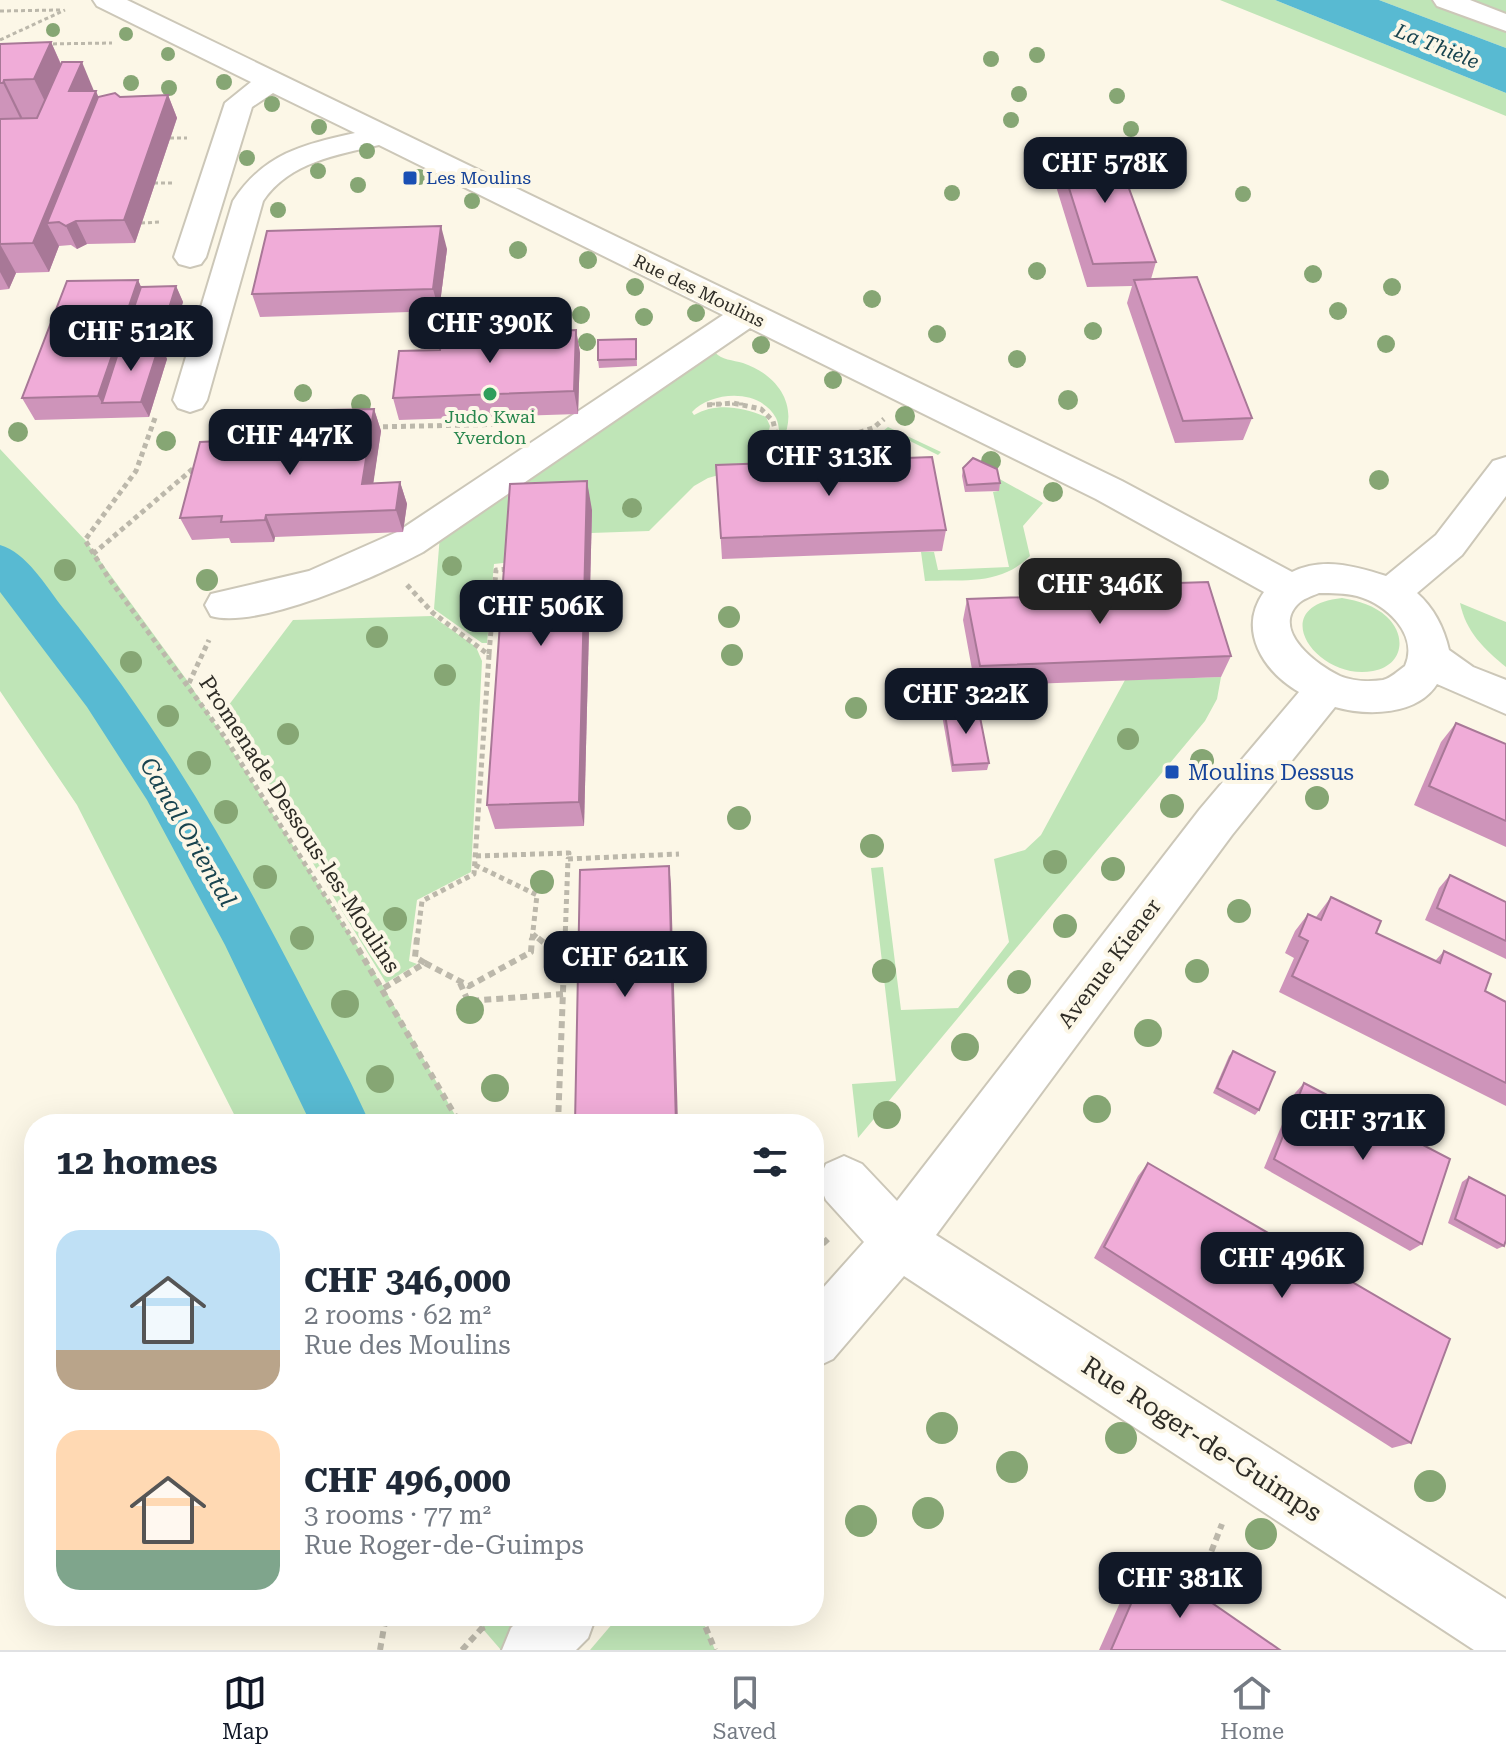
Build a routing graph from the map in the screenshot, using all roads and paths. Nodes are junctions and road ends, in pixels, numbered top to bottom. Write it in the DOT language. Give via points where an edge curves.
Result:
graph roads {
  1 [pos="106,0"];
  2 [pos="1446,0"];
  3 [pos="0,11"];
  4 [pos="1506,23"];
  5 [pos="0,40"];
  6 [pos="115,43"];
  7 [pos="43,44"];
  8 [pos="225,59"];
  9 [pos="179,67"];
  10 [pos="270,82"];
  11 [pos="381,136"];
  12 [pos="170,138"];
  13 [pos="191,138"];
  14 [pos="154,183"];
  15 [pos="176,183"];
  16 [pos="163,222"];
  17 [pos="141,223"];
  18 [pos="190,257"];
  19 [pos="748,314"];
  20 [pos="190,400"];
  21 [pos="707,405"];
  22 [pos="885,418"];
  23 [pos="373,427"];
  24 [pos="342,428"];
  25 [pos="579,428"];
  26 [pos="220,447"];
  27 [pos="796,459"];
  28 [pos="199,464"];
  29 [pos="1506,470"];
  30 [pos="789,478"];
  31 [pos="93,554"];
  32 [pos="382,558"];
  33 [pos="512,569"];
  34 [pos="1289,588"];
  35 [pos="1390,594"];
  36 [pos="225,605"];
  37 [pos="499,646"];
  38 [pos="490,647"];
  39 [pos="489,655"];
  40 [pos="1430,658"];
  41 [pos="189,683"];
  42 [pos="1326,689"];
  43 [pos="1506,698"];
  44 [pos="679,854"];
  45 [pos="476,856"];
  46 [pos="568,859"];
  47 [pos="475,865"];
  48 [pos="533,933"];
  49 [pos="564,959"];
  50 [pos="425,963"];
  51 [pos="573,970"];
  52 [pos="564,971"];
  53 [pos="460,982"];
  54 [pos="384,988"];
  55 [pos="563,994"];
  56 [pos="454,1114"];
  57 [pos="558,1114"];
  58 [pos="844,1182"];
  59 [pos="899,1242"];
  60 [pos="824,1328"];
  61 [pos="1222,1524"];
  62 [pos="1192,1600"];
  63 [pos="384,1626"];
  64 [pos="539,1626"];
  65 [pos="705,1626"];
  66 [pos="1506,1635"];
  67 [pos="510,1637"];
  68 [pos="380,1650"];
  69 [pos="462,1650"];
  70 [pos="715,1650"];
  1 -- 8 [label="street, Rue des Moulins"];
  2 -- 4 [label="street"];
  3 -- 5 [label="path" via="65,10"];
  6 -- 7 [label="path"];
  8 -- 9 [label="street"];
  8 -- 10 [label="street, Rue des Moulins"];
  10 -- 11 [label="street, Rue des Moulins"];
  10 -- 18 [label="street" via="239,103"];
  11 -- 19 [label="street, Rue des Moulins"];
  11 -- 20 [label="street" via="285,164 256,185"];
  12 -- 13 [label="path"];
  14 -- 15 [label="path"];
  16 -- 17 [label="path"];
  19 -- 25 [label="street"];
  19 -- 34 [label="street, Rue des Moulins" via="1109,490"];
  20 -- 31 [label="path" via="156,415 136,471 85,540"];
  21 -- 27 [label="path" via="744,404 766,413 774,435"];
  22 -- 27 [label="path" via="873,428 813,447"];
  23 -- 25 [label="path" via="559,423"];
  24 -- 26 [label="path" via="238,434"];
  25 -- 32 [label="street"];
  27 -- 30 [label="path"];
  28 -- 31 [label="path"];
  29 -- 35 [label="street" via="1449,545"];
  31 -- 41 [label="path, Promenade Dessous-les-Moulins"];
  32 -- 36 [label="street" via="288,594"];
  32 -- 39 [label="path" via="433,613"];
  33 -- 38 [label="path" via="496,570"];
  34 -- 35 [label="street" via="1314,578 1343,578"];
  34 -- 42 [label="street" via="1270,619 1272,639 1302,676"];
  35 -- 40 [label="street" via="1421,624"];
  36 -- 41 [label="path"];
  37 -- 38 [label="path"];
  38 -- 39 [label="path"];
  39 -- 45 [label="path"];
  40 -- 42 [label="street" via="1422,676 1405,690 1382,697"];
  40 -- 43 [label="street" via="1459,678"];
  41 -- 54 [label="path, Promenade Dessous-les-Moulins"];
  42 -- 59 [label="street, Avenue Kiener" via="1216,822"];
  44 -- 46 [label="path"];
  45 -- 46 [label="path" via="569,853"];
  45 -- 47 [label="path"];
  46 -- 49 [label="path"];
  47 -- 48 [label="path" via="537,895"];
  47 -- 50 [label="path" via="474,874 422,901 415,957"];
  48 -- 49 [label="path"];
  48 -- 53 [label="path" via="531,952 469,986"];
  49 -- 52 [label="path"];
  50 -- 53 [label="path"];
  50 -- 54 [label="path"];
  51 -- 52 [label="path"];
  52 -- 55 [label="path"];
  53 -- 55 [label="path" via="468,1001"];
  54 -- 56 [label="path, Promenade Dessous-les-Moulins"];
  55 -- 57 [label="path"];
  58 -- 59 [label="street, Rue Roger-de-Guimps"];
  59 -- 60 [label="street, Avenue Kiener"];
  59 -- 66 [label="street, Rue Roger-de-Guimps"];
  61 -- 62 [label="path"];
  63 -- 68 [label="path"];
  64 -- 67 [label="street"];
  65 -- 70 [label="path"];
  67 -- 69 [label="path"];
}
